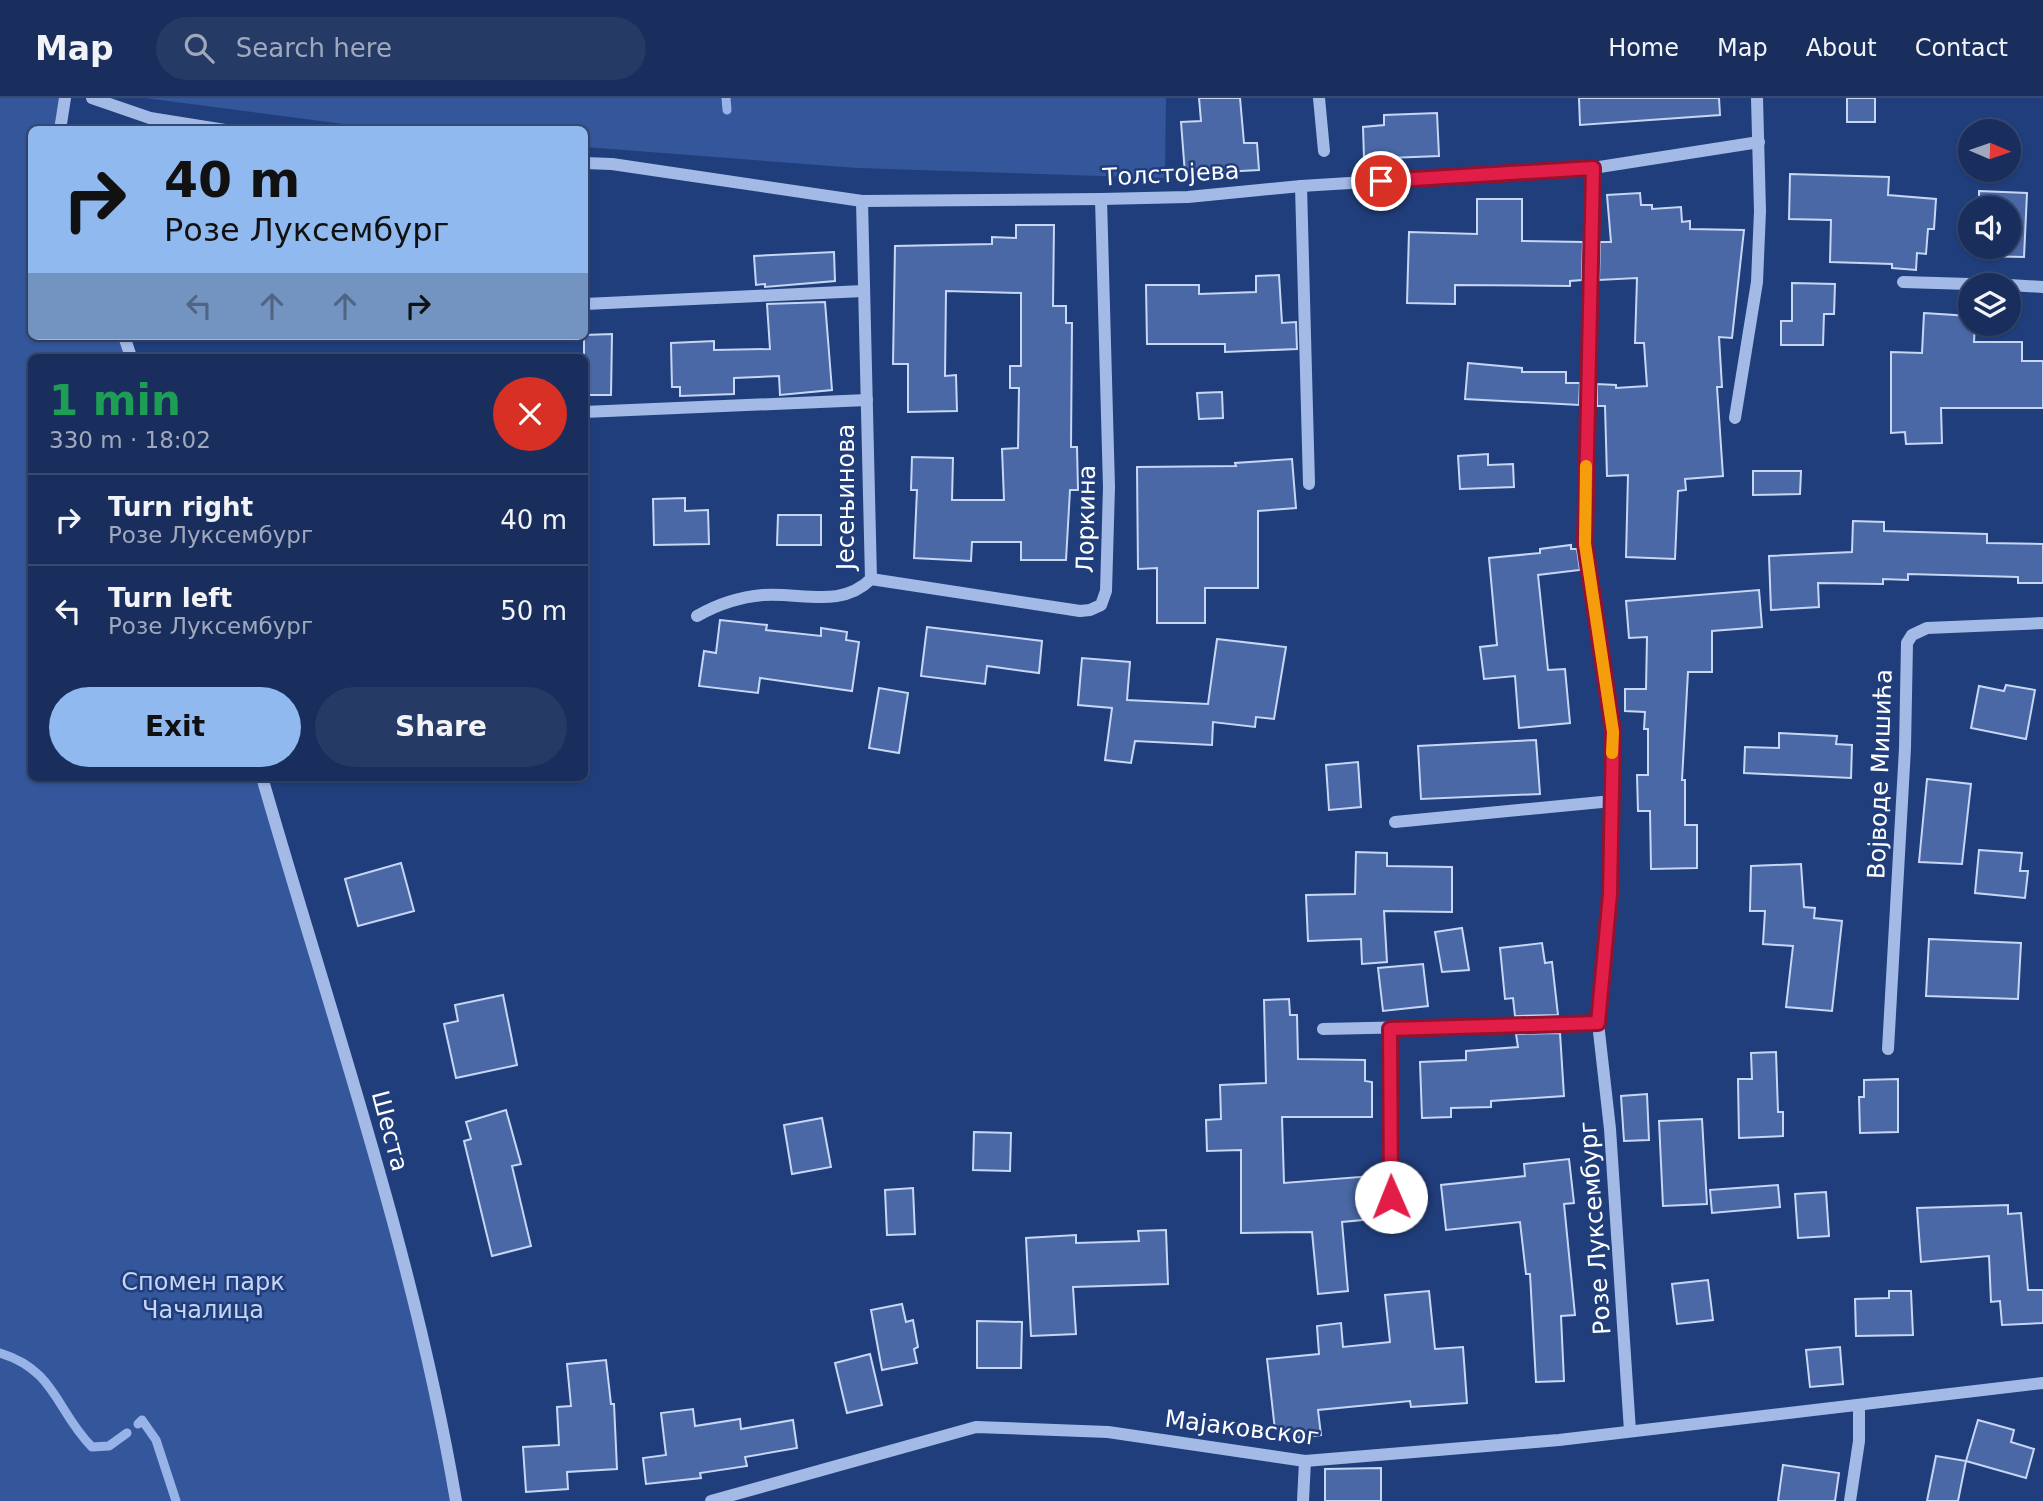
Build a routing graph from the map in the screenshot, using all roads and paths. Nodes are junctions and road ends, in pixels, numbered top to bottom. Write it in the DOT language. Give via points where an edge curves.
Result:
graph roads {
  1 [pos="65,98"];
  2 [pos="92,98"];
  3 [pos="1319,98"];
  4 [pos="1756,98"];
  5 [pos="61,126"];
  6 [pos="200,126"];
  7 [pos="1759,142"];
  8 [pos="1324,151"];
  9 [pos="588,163"];
  10 [pos="1593,168"];
  11 [pos="1301,186"];
  12 [pos="1101,199"];
  13 [pos="862,201"];
  14 [pos="1903,282"];
  15 [pos="1958,284"];
  16 [pos="2021,285"];
  17 [pos="2043,286"];
  18 [pos="863,291"];
  19 [pos="588,304"];
  20 [pos="867,400"];
  21 [pos="588,412"];
  22 [pos="1735,418"];
  23 [pos="1309,484"];
  24 [pos="871,579"];
  25 [pos="697,616"];
  26 [pos="2043,622"];
  27 [pos="263,781"];
  28 [pos="1612,802"];
  29 [pos="1395,822"];
  30 [pos="1598,1023"];
  31 [pos="1323,1029"];
  32 [pos="1390,1029"];
  33 [pos="1888,1049"];
  34 [pos="1391,1197"];
  35 [pos="2043,1383"];
  36 [pos="1859,1407"];
  37 [pos="1630,1431"];
  38 [pos="1304,1461"];
  39 [pos="456,1501"];
  40 [pos="712,1501"];
  41 [pos="1303,1501"];
  42 [pos="1850,1501"];
  1 -- 5 [label="street"];
  2 -- 6 [label="street" via="150,118"];
  3 -- 8 [label="street"];
  4 -- 7 [label="street"];
  7 -- 10 [label="street, Толстојева"];
  7 -- 22 [label="street" via="1757,282"];
  9 -- 13 [label="street, Толстојева"];
  10 -- 11 [label="street, Толстојева"];
  10 -- 28 [label="street, Розе Луксембург" via="1585,544 1613,732"];
  11 -- 12 [label="street, Толстојева" via="1188,197"];
  11 -- 23 [label="street"];
  12 -- 13 [label="street, Толстојева"];
  12 -- 24 [label="street, Лоркина" via="1109,487 1106,591 1101,605 1080,611"];
  13 -- 18 [label="street, Јесењинова"];
  14 -- 15 [label="street"];
  16 -- 17 [label="street"];
  18 -- 19 [label="street"];
  18 -- 20 [label="street, Јесењинова"];
  20 -- 21 [label="street, Јесењинова"];
  20 -- 24 [label="street, Јесењинова"];
  24 -- 25 [label="street, Јесењинова" via="846,596 743,597"];
  26 -- 33 [label="street, Војводе Мишића" via="1927,628 1907,643"];
  27 -- 39 [label="street, Шеста" via="351,1066 409,1279"];
  28 -- 29 [label="street"];
  28 -- 30 [label="street, Розе Луксембург" via="1610,894"];
  30 -- 32 [label="street"];
  30 -- 37 [label="street, Розе Луксембург" via="1610,1129"];
  31 -- 32 [label="street"];
  32 -- 34 [label="street"];
  35 -- 36 [label="street, Мајаковског"];
  36 -- 37 [label="street, Мајаковског"];
  36 -- 42 [label="street"];
  37 -- 38 [label="street, Мајаковског"];
  38 -- 40 [label="street, Мајаковског" via="1108,1432 976,1427"];
  38 -- 41 [label="street"];
}
